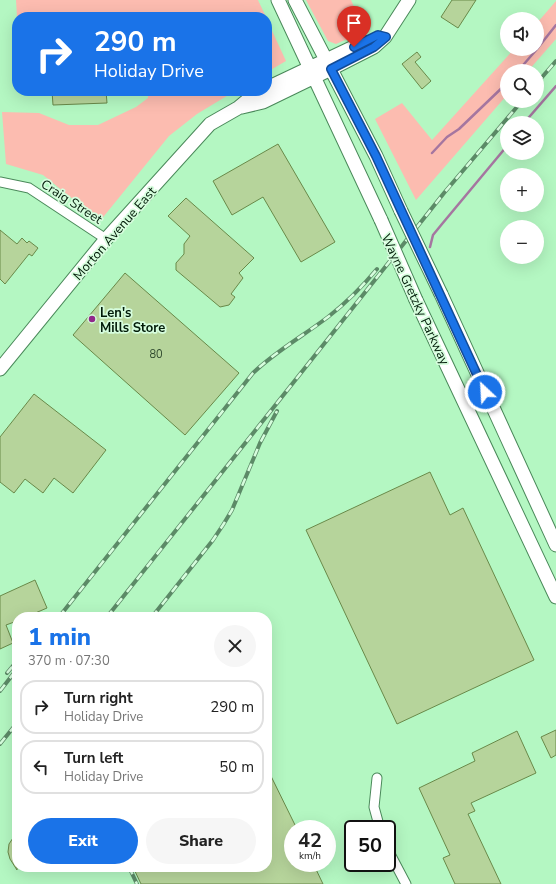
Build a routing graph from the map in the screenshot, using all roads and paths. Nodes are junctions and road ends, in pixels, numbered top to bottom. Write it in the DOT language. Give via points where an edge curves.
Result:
graph roads {
  1 [pos="278,0"];
  2 [pos="295,0"];
  3 [pos="409,0"];
  4 [pos="329,65"];
  5 [pos="312,73"];
  6 [pos="272,86"];
  7 [pos="252,96"];
  8 [pos="238,108"];
  9 [pos="0,182"];
  10 [pos="106,239"];
  11 [pos="0,369"];
  12 [pos="556,546"];
  13 [pos="556,597"];
  14 [pos="377,778"];
  15 [pos="378,820"];
  16 [pos="396,865"];
  17 [pos="406,884"];
  1 -- 5 [label="main road, Wayne Gretzky Parkway"];
  2 -- 4 [label="main road, Wayne Gretzky Parkway"];
  3 -- 4 [label="main road, Morton Avenue East" via="386,37 378,35"];
  4 -- 5 [label="main road, Morton Avenue East"];
  4 -- 12 [label="main road, Wayne Gretzky Parkway, bridge" via="376,156"];
  5 -- 6 [label="main road, Morton Avenue East"];
  5 -- 8 [label="main road, Morton Avenue East" via="263,102"];
  5 -- 13 [label="main road, Wayne Gretzky Parkway, bridge"];
  7 -- 8 [label="main road, Morton Avenue East"];
  8 -- 10 [label="main road, Morton Avenue East" via="210,124"];
  9 -- 10 [label="street, Craig Street" via="29,188"];
  10 -- 11 [label="main road, Morton Avenue East"];
  14 -- 15 [label="street" via="374,807"];
  16 -- 17 [label="street"];
}
